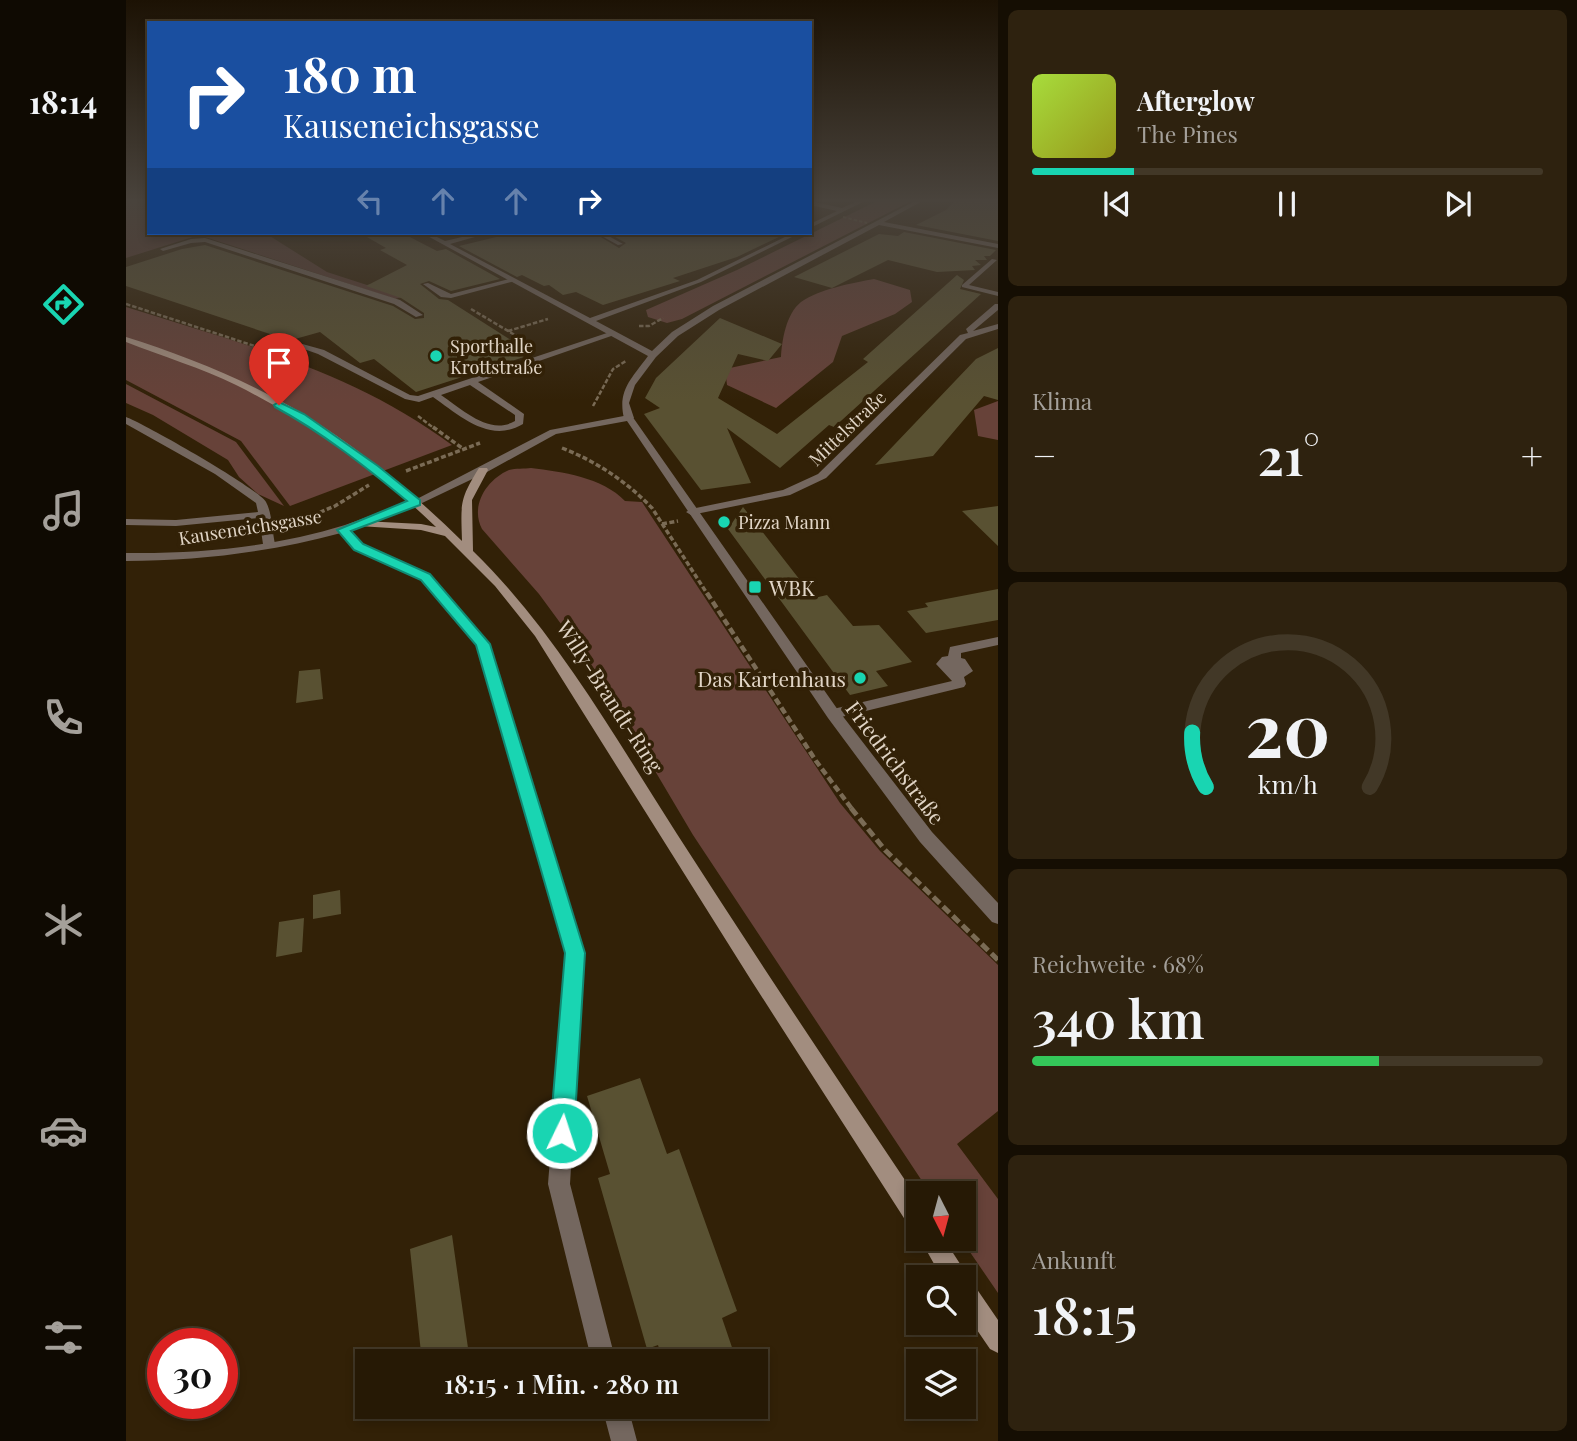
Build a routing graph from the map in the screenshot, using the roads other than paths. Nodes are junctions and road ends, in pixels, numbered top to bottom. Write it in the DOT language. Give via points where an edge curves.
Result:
graph roads {
  1 [pos="286,266"];
  2 [pos="486,266"];
  3 [pos="729,266"];
  4 [pos="797,266"];
  5 [pos="987,266"];
  6 [pos="513,281"];
  7 [pos="426,284"];
  8 [pos="998,294"];
  9 [pos="998,306"];
  10 [pos="419,315"];
  11 [pos="590,321"];
  12 [pos="998,326"];
  13 [pos="613,334"];
  14 [pos="963,337"];
  15 [pos="126,339"];
  16 [pos="288,342"];
  17 [pos="653,355"];
  18 [pos="472,382"];
  19 [pos="434,394"];
  20 [pos="628,418"];
  21 [pos="126,420"];
  22 [pos="483,470"];
  23 [pos="416,502"];
  24 [pos="691,512"];
  25 [pos="265,514"];
  26 [pos="126,523"];
  27 [pos="363,524"];
  28 [pos="344,530"];
  29 [pos="450,534"];
  30 [pos="269,544"];
  31 [pos="467,551"];
  32 [pos="126,557"];
  33 [pos="998,641"];
  34 [pos="832,714"];
  35 [pos="998,916"];
  36 [pos="906,1201"];
  37 [pos="976,1308"];
  38 [pos="998,1341"];
  39 [pos="601,1349"];
  40 [pos="618,1419"];
  41 [pos="624,1441"];
  1 -- 10 [label="street" via="397,302"];
  2 -- 6 [label="street"];
  3 -- 11 [label="street"];
  4 -- 17 [label="street" via="698,318"];
  5 -- 8 [label="street" via="964,286"];
  6 -- 7 [label="street" via="448,296"];
  6 -- 11 [label="street"];
  9 -- 14 [label="street, Mittelstraße"];
  11 -- 13 [label="street"];
  12 -- 14 [label="street, Mittelstraße"];
  13 -- 17 [label="street"];
  13 -- 18 [label="street"];
  14 -- 24 [label="street, Mittelstraße" via="822,476 786,493"];
  15 -- 23 [label="main road, Willy-Brandt-Ring" via="188,361 300,416"];
  16 -- 19 [label="street" via="321,352 408,397"];
  17 -- 20 [label="street" via="626,396"];
  18 -- 19 [label="street"];
  18 -- 19 [label="street" via="516,411 520,422 486,427"];
  20 -- 22 [label="street" via="580,425 538,438"];
  20 -- 24 [label="street, Friedrichstraße"];
  21 -- 25 [label="street" via="219,472 261,502"];
  22 -- 23 [label="street"];
  22 -- 31 [label="main road" via="467,498"];
  23 -- 27 [label="street, Kauseneichsgasse"];
  23 -- 29 [label="main road, Willy-Brandt-Ring"];
  24 -- 34 [label="street, Friedrichstraße"];
  25 -- 26 [label="street"];
  25 -- 30 [label="street"];
  27 -- 28 [label="street, Kauseneichsgasse"];
  27 -- 29 [label="main road" via="421,527"];
  28 -- 30 [label="street, Kauseneichsgasse"];
  28 -- 39 [label="street" via="359,547 426,577 483,644 575,953 559,1184"];
  29 -- 31 [label="main road, Willy-Brandt-Ring"];
  30 -- 32 [label="street, Kauseneichsgasse" via="184,557"];
  31 -- 36 [label="main road, Willy-Brandt-Ring" via="539,633"];
  33 -- 34 [label="street" via="955,650 954,660 966,671 957,675 959,684"];
  34 -- 35 [label="street, Friedrichstraße" via="926,837"];
  37 -- 38 [label="main road"];
  40 -- 41 [label="street"];
}
